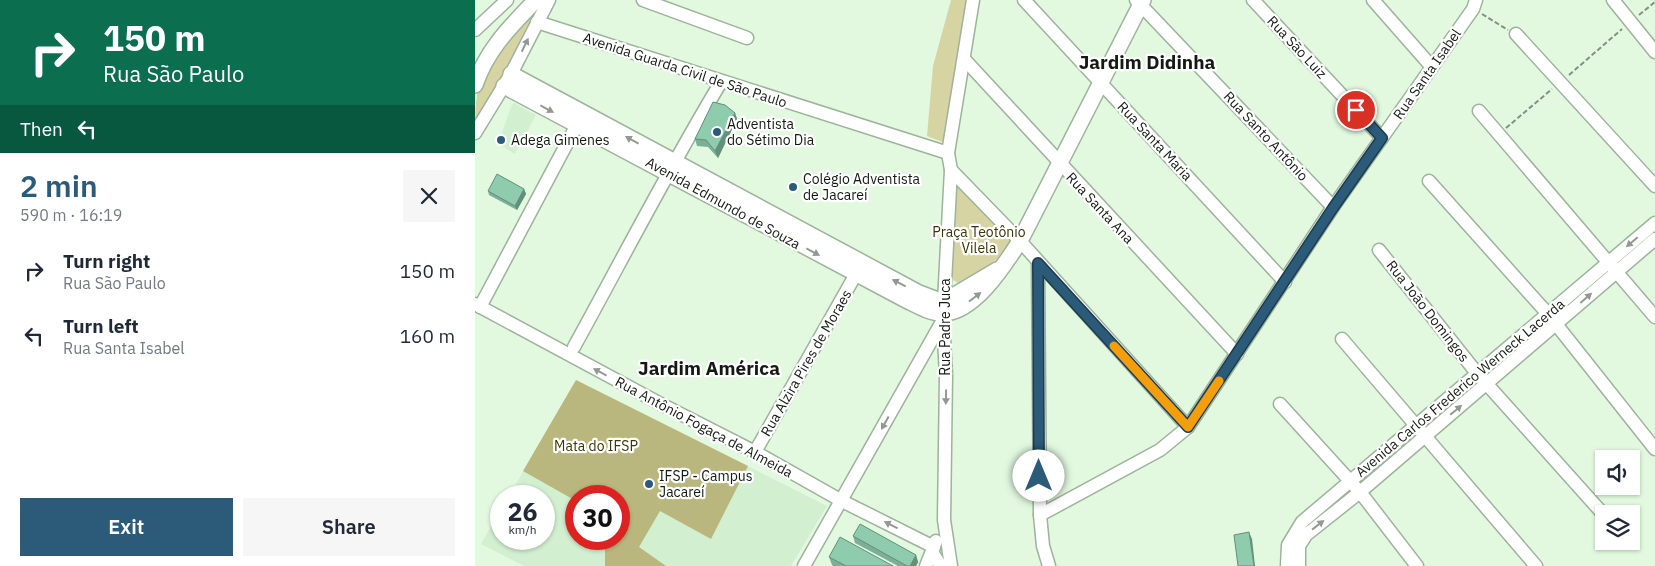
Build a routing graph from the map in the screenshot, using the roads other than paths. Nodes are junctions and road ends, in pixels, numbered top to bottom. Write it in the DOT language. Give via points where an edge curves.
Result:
graph roads {
  1 [pos="507,0"];
  2 [pos="536,0"];
  3 [pos="549,0"];
  4 [pos="643,0"];
  5 [pos="973,0"];
  6 [pos="1024,0"];
  7 [pos="1253,0"];
  8 [pos="1373,0"];
  9 [pos="1613,0"];
  10 [pos="1140,2"];
  11 [pos="1475,5"];
  12 [pos="537,22"];
  13 [pos="475,30"];
  14 [pos="1516,34"];
  15 [pos="747,38"];
  16 [pos="1655,52"];
  17 [pos="965,60"];
  18 [pos="1431,66"];
  19 [pos="507,80"];
  20 [pos="721,82"];
  21 [pos="1099,82"];
  22 [pos="475,85"];
  23 [pos="1479,111"];
  24 [pos="580,119"];
  25 [pos="475,133"];
  26 [pos="1382,138"];
  27 [pos="949,154"];
  28 [pos="1060,165"];
  29 [pos="670,167"];
  30 [pos="951,170"];
  31 [pos="1429,181"];
  32 [pos="1655,186"];
  33 [pos="1333,208"];
  34 [pos="1655,223"];
  35 [pos="1655,239"];
  36 [pos="1019,241"];
  37 [pos="1379,250"];
  38 [pos="1038,263"];
  39 [pos="1612,267"];
  40 [pos="857,274"];
  41 [pos="1285,282"];
  42 [pos="478,306"];
  43 [pos="943,312"];
  44 [pos="1655,317"];
  45 [pos="1552,319"];
  46 [pos="1341,339"];
  47 [pos="574,347"];
  48 [pos="1237,354"];
  49 [pos="1476,372"];
  50 [pos="1487,384"];
  51 [pos="1280,404"];
  52 [pos="1414,426"];
  53 [pos="1188,427"];
  54 [pos="1424,437"];
  55 [pos="1655,449"];
  56 [pos="755,452"];
  57 [pos="1351,481"];
  58 [pos="1360,492"];
  59 [pos="842,500"];
  60 [pos="1595,505"];
  61 [pos="1040,515"];
  62 [pos="944,520"];
  63 [pos="933,550"];
  64 [pos="805,566"];
  65 [pos="926,566"];
  66 [pos="941,566"];
  67 [pos="951,566"];
  68 [pos="1049,566"];
  69 [pos="1287,566"];
  70 [pos="1299,566"];
  71 [pos="1417,566"];
  72 [pos="1536,566"];
  1 -- 13 [label="street"];
  2 -- 22 [label="main road" via="496,43 485,59"];
  3 -- 12 [label="street"];
  4 -- 15 [label="street"];
  5 -- 17 [label="street, Rua Padre Juca"];
  6 -- 21 [label="street, Rua Santa Maria"];
  7 -- 26 [label="street, Rua São Luiz"];
  8 -- 18 [label="street"];
  9 -- 16 [label="street"];
  10 -- 21 [label="main road"];
  10 -- 33 [label="street, Rua Santo Antônio"];
  11 -- 18 [label="street, Rua Santa Isabel"];
  19 -- 12 [label="street, one-way"];
  12 -- 20 [label="street, Avenida Guarda Civil de São Paulo"];
  14 -- 32 [label="street"];
  17 -- 27 [label="street, Rua Padre Juca"];
  17 -- 28 [label="street, Rua Santa Ana"];
  18 -- 26 [label="street, Rua Santa Isabel"];
  19 -- 24 [label="main road, Avenida Edmundo de Souza"];
  19 -- 25 [label="street"];
  20 -- 27 [label="street, Avenida Guarda Civil de São Paulo"];
  20 -- 29 [label="street"];
  21 -- 28 [label="main road"];
  21 -- 41 [label="street, Rua Santa Maria"];
  23 -- 39 [label="street"];
  24 -- 29 [label="main road, Avenida Edmundo de Souza"];
  24 -- 42 [label="street"];
  26 -- 33 [label="street, Rua Santa Isabel"];
  27 -- 30 [label="street, Rua Padre Juca"];
  28 -- 36 [label="main road"];
  28 -- 48 [label="street, Rua Santa Ana"];
  29 -- 40 [label="main road, Avenida Edmundo de Souza, one-way"];
  43 -- 29 [label="main road, Avenida Edmundo de Souza, one-way" via="919,293"];
  29 -- 47 [label="street" via="661,190"];
  30 -- 36 [label="street"];
  30 -- 43 [label="street, Rua Padre Juca"];
  31 -- 45 [label="street"];
  33 -- 41 [label="street, Rua Santa Isabel"];
  34 -- 39 [label="street, Avenida Carlos Frederico Werneck Lacerda, one-way"];
  35 -- 39 [label="street, Avenida Carlos Frederico Werneck Lacerda"];
  36 -- 38 [label="street"];
  36 -- 43 [label="main road" via="990,284 977,297 963,306"];
  37 -- 49 [label="street, Rua João Domingos"];
  38 -- 53 [label="street"];
  38 -- 61 [label="street"];
  39 -- 44 [label="street"];
  39 -- 45 [label="street, Avenida Carlos Frederico Werneck Lacerda"];
  40 -- 43 [label="main road, Avenida Edmundo de Souza" via="904,299"];
  40 -- 56 [label="street, Rua Alzira Pires de Moraes"];
  41 -- 48 [label="street, Rua Santa Isabel"];
  56 -- 42 [label="street, Rua Antônio Fogaça de Almeida, one-way"];
  43 -- 59 [label="street, one-way"];
  43 -- 62 [label="street, Rua Padre Juca, one-way" via="946,375"];
  45 -- 49 [label="street, Avenida Carlos Frederico Werneck Lacerda"];
  45 -- 50 [label="street, Avenida Carlos Frederico Werneck Lacerda"];
  45 -- 55 [label="street"];
  46 -- 52 [label="street"];
  48 -- 53 [label="street, Rua Santa Isabel"];
  49 -- 50 [label="street, Rua João Domingos"];
  49 -- 52 [label="street, Avenida Carlos Frederico Werneck Lacerda"];
  54 -- 50 [label="street, Avenida Carlos Frederico Werneck Lacerda, one-way"];
  50 -- 60 [label="street, Rua João Domingos"];
  51 -- 57 [label="street"];
  52 -- 54 [label="street"];
  52 -- 57 [label="street, Avenida Carlos Frederico Werneck Lacerda"];
  53 -- 61 [label="street, Rua Santa Isabel" via="1160,450"];
  54 -- 58 [label="street, Avenida Carlos Frederico Werneck Lacerda"];
  54 -- 72 [label="street"];
  56 -- 59 [label="street, Rua Antônio Fogaça de Almeida"];
  57 -- 58 [label="street"];
  57 -- 69 [label="street, Avenida Carlos Frederico Werneck Lacerda" via="1302,522 1288,545"];
  70 -- 58 [label="street, Avenida Carlos Frederico Werneck Lacerda, one-way" via="1299,546 1306,534"];
  58 -- 71 [label="street"];
  63 -- 59 [label="street, Rua Antônio Fogaça de Almeida, one-way"];
  59 -- 64 [label="street"];
  61 -- 68 [label="street"];
  62 -- 63 [label="street"];
  62 -- 67 [label="street, Rua Padre Juca"];
  63 -- 65 [label="street"];
  63 -- 66 [label="street"];
}
